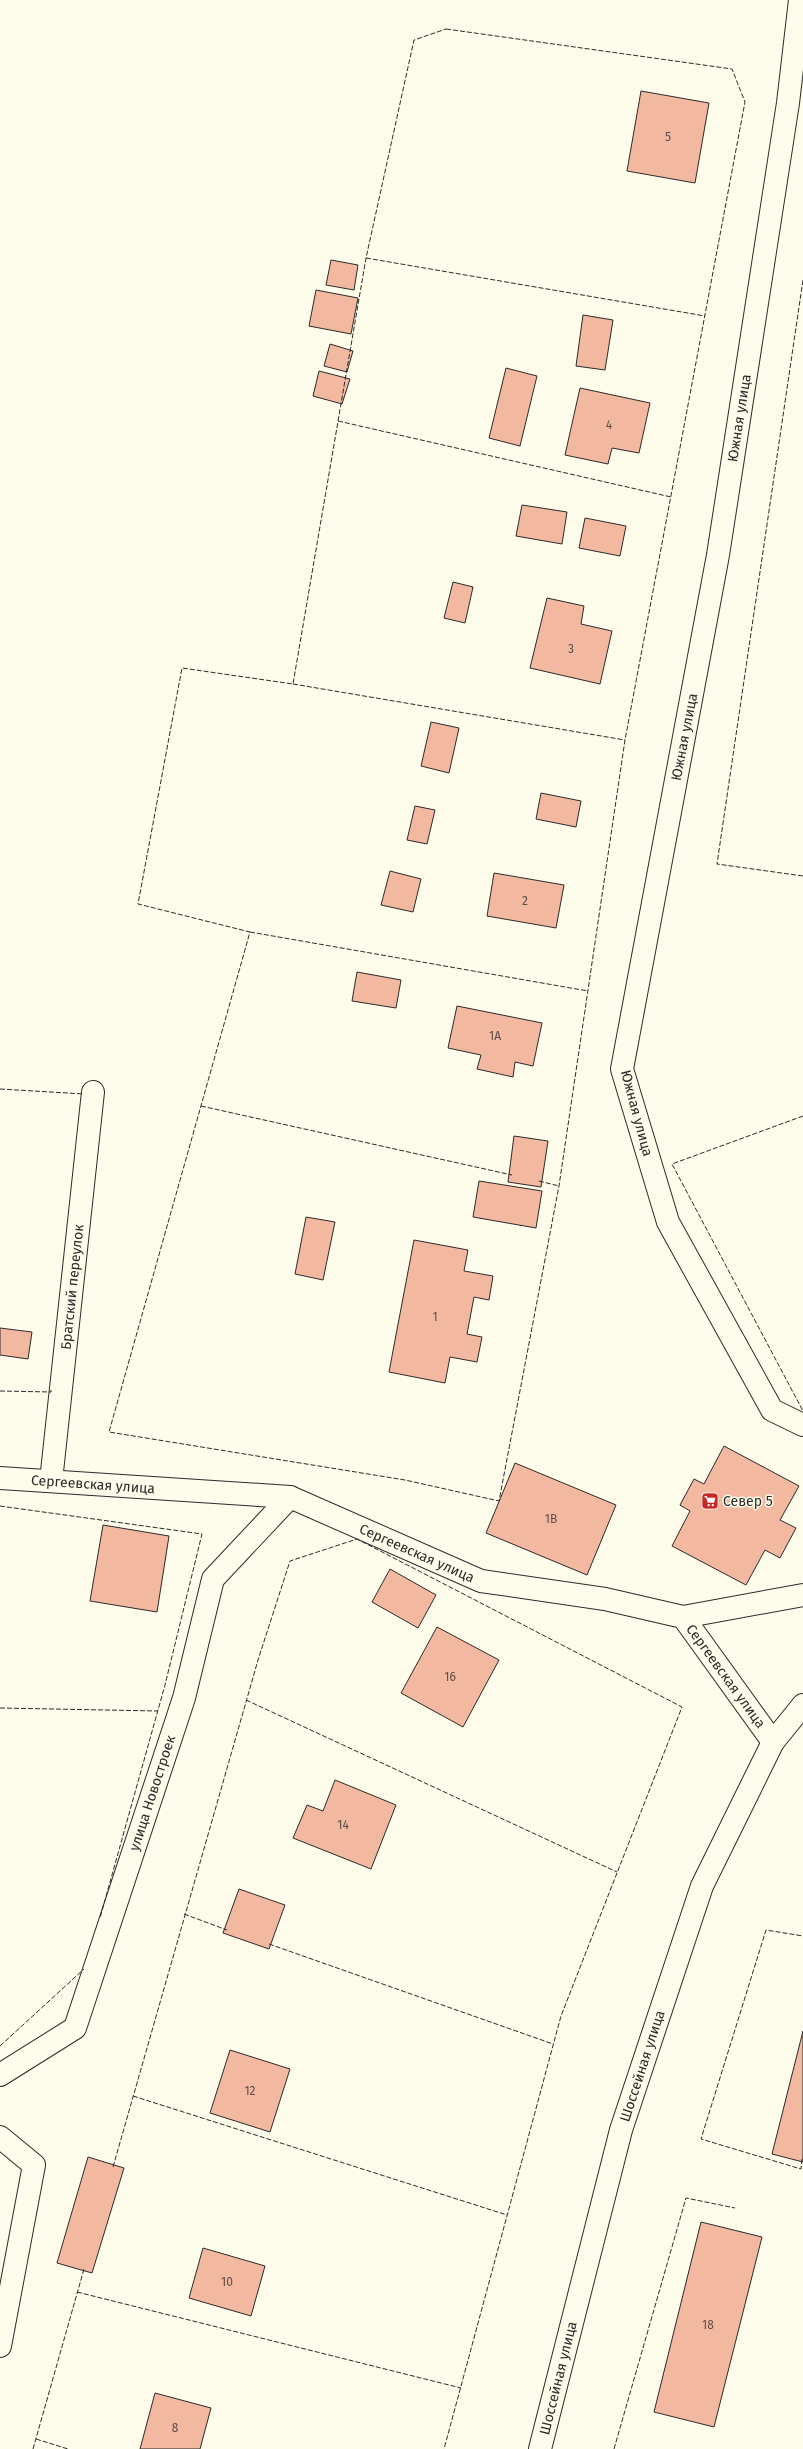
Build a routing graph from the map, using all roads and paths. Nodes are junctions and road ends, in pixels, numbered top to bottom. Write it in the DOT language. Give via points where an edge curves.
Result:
graph roads {
  1 [pos="800,0"];
  2 [pos="93,1092"];
  3 [pos="803,1425"];
  4 [pos="0,1478"];
  5 [pos="51,1481"];
  6 [pos="290,1497"];
  7 [pos="803,1595"];
  8 [pos="683,1617"];
  9 [pos="803,1705"];
  10 [pos="773,1742"];
  11 [pos="0,2075"];
  12 [pos="0,2137"];
  13 [pos="0,2346"];
  14 [pos="540,2449"];
  1 -- 3 [label="street, Южная улица" via="788,104 718,556 622,1069 668,1222 772,1410"];
  2 -- 5 [label="street, Братский переулок"];
  4 -- 5 [label="street, Сергеевская улица"];
  5 -- 6 [label="street, Сергеевская улица"];
  6 -- 8 [label="street, Сергеевская улица" via="481,1580 605,1599"];
  6 -- 11 [label="street, улица Новостроек" via="213,1579 184,1698 75,2028"];
  7 -- 8 [label="street"];
  8 -- 10 [label="street, Сергеевская улица"];
  9 -- 10 [label="street, Шоссейная улица"];
  10 -- 14 [label="street, Шоссейная улица" via="699,1893 621,2130"];
  12 -- 13 [label="street" via="34,2164"];
}
